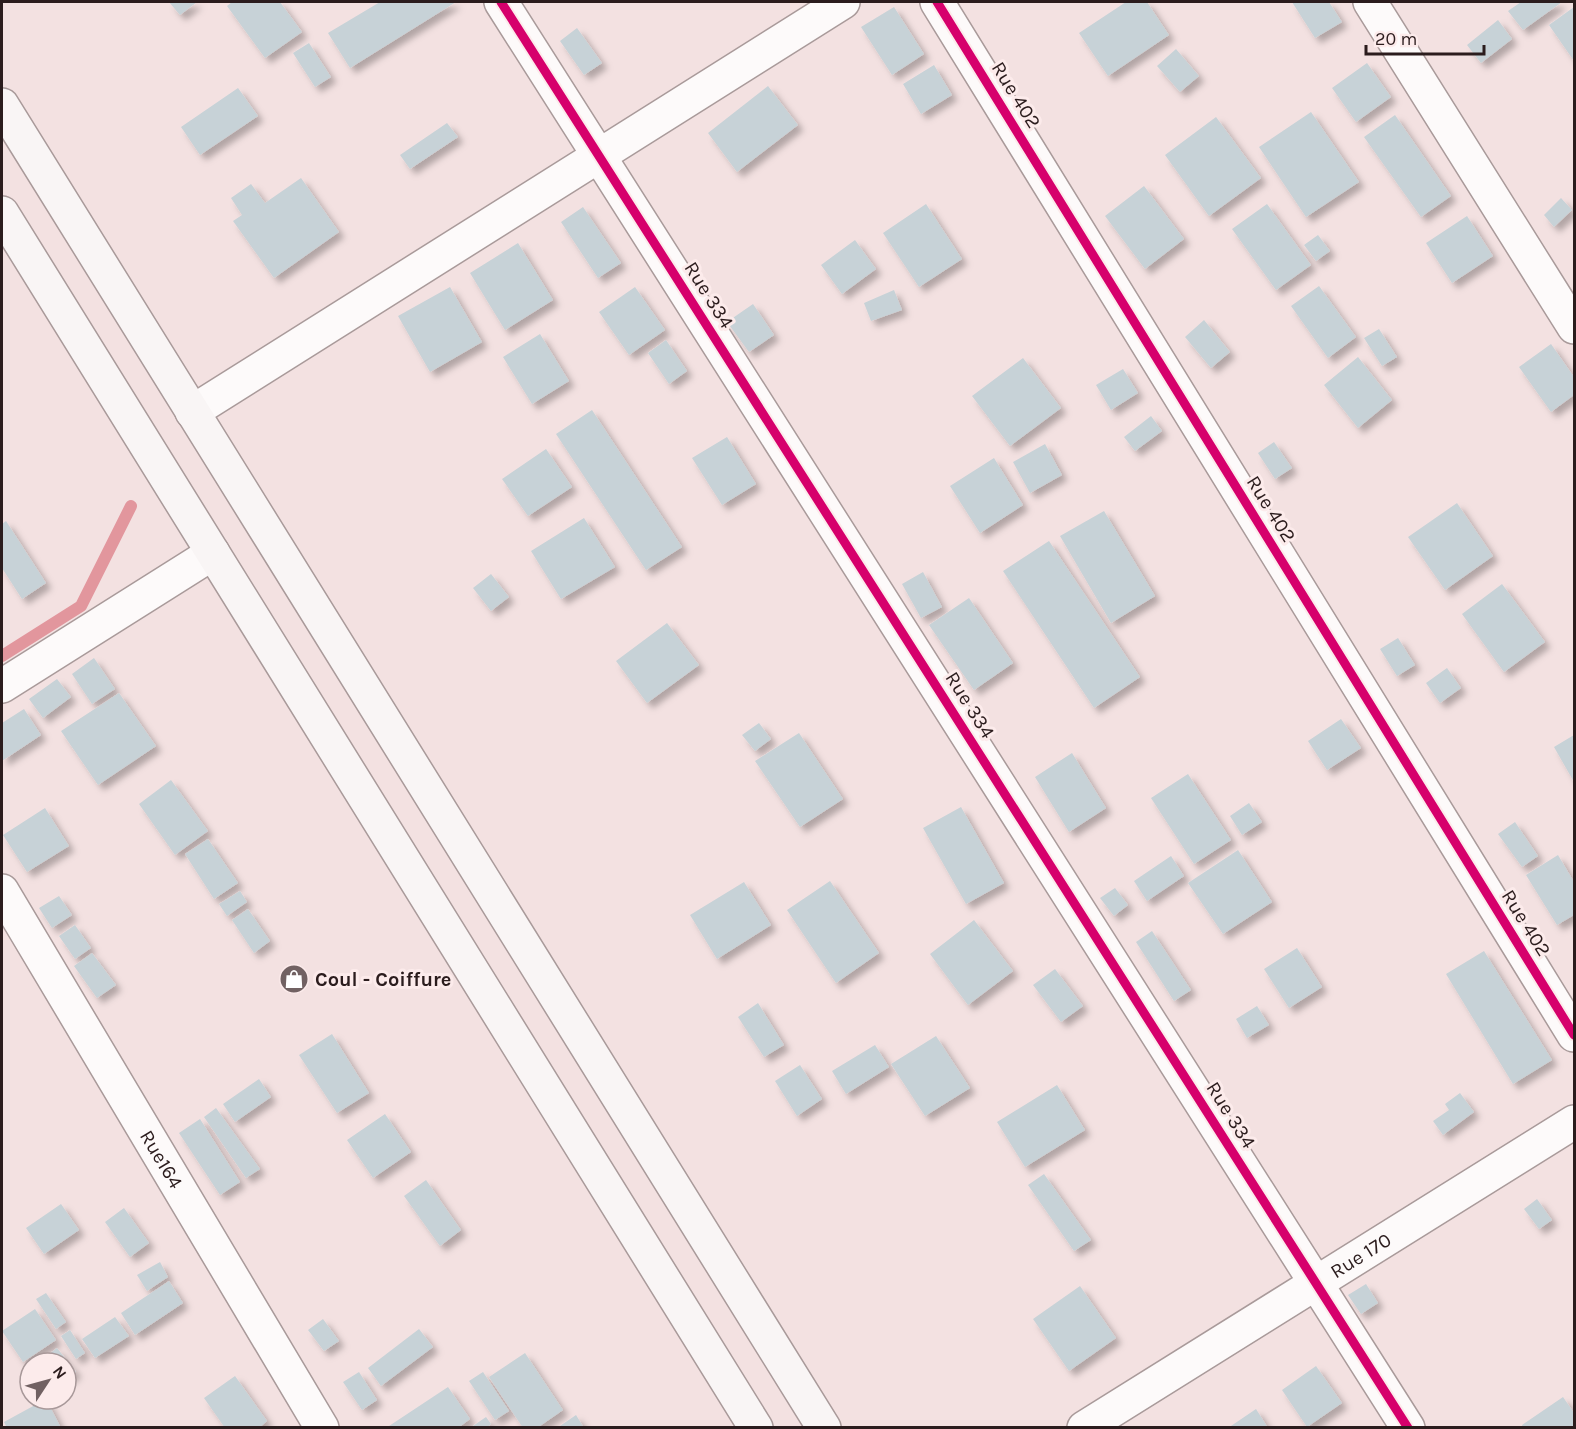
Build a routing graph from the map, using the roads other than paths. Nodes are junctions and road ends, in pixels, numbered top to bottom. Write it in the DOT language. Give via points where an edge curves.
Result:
graph roads {
  1 [pos="501,2"];
  2 [pos="843,2"];
  3 [pos="937,2"];
  4 [pos="1370,2"];
  5 [pos="2,105"];
  6 [pos="599,156"];
  7 [pos="2,213"];
  8 [pos="1575,327"];
  9 [pos="192,412"];
  10 [pos="213,553"];
  11 [pos="2,686"];
  12 [pos="2,891"];
  13 [pos="1575,1035"];
  14 [pos="1575,1122"];
  15 [pos="1316,1283"];
  16 [pos="322,1428"];
  17 [pos="756,1428"];
  18 [pos="824,1428"];
  19 [pos="1084,1428"];
  20 [pos="1408,1428"];
  1 -- 6 [label="street, Rue 334"];
  2 -- 6 [label="street"];
  3 -- 13 [label="street, Rue 402"];
  4 -- 8 [label="street"];
  5 -- 9 [label="main road"];
  6 -- 9 [label="street"];
  6 -- 15 [label="street, Rue 334"];
  7 -- 10 [label="main road"];
  9 -- 18 [label="main road"];
  10 -- 11 [label="street"];
  10 -- 17 [label="main road"];
  12 -- 16 [label="street, Rue164"];
  14 -- 15 [label="street, Rue 170"];
  15 -- 19 [label="street, Rue 170"];
  15 -- 20 [label="street, Rue 334"];
}
